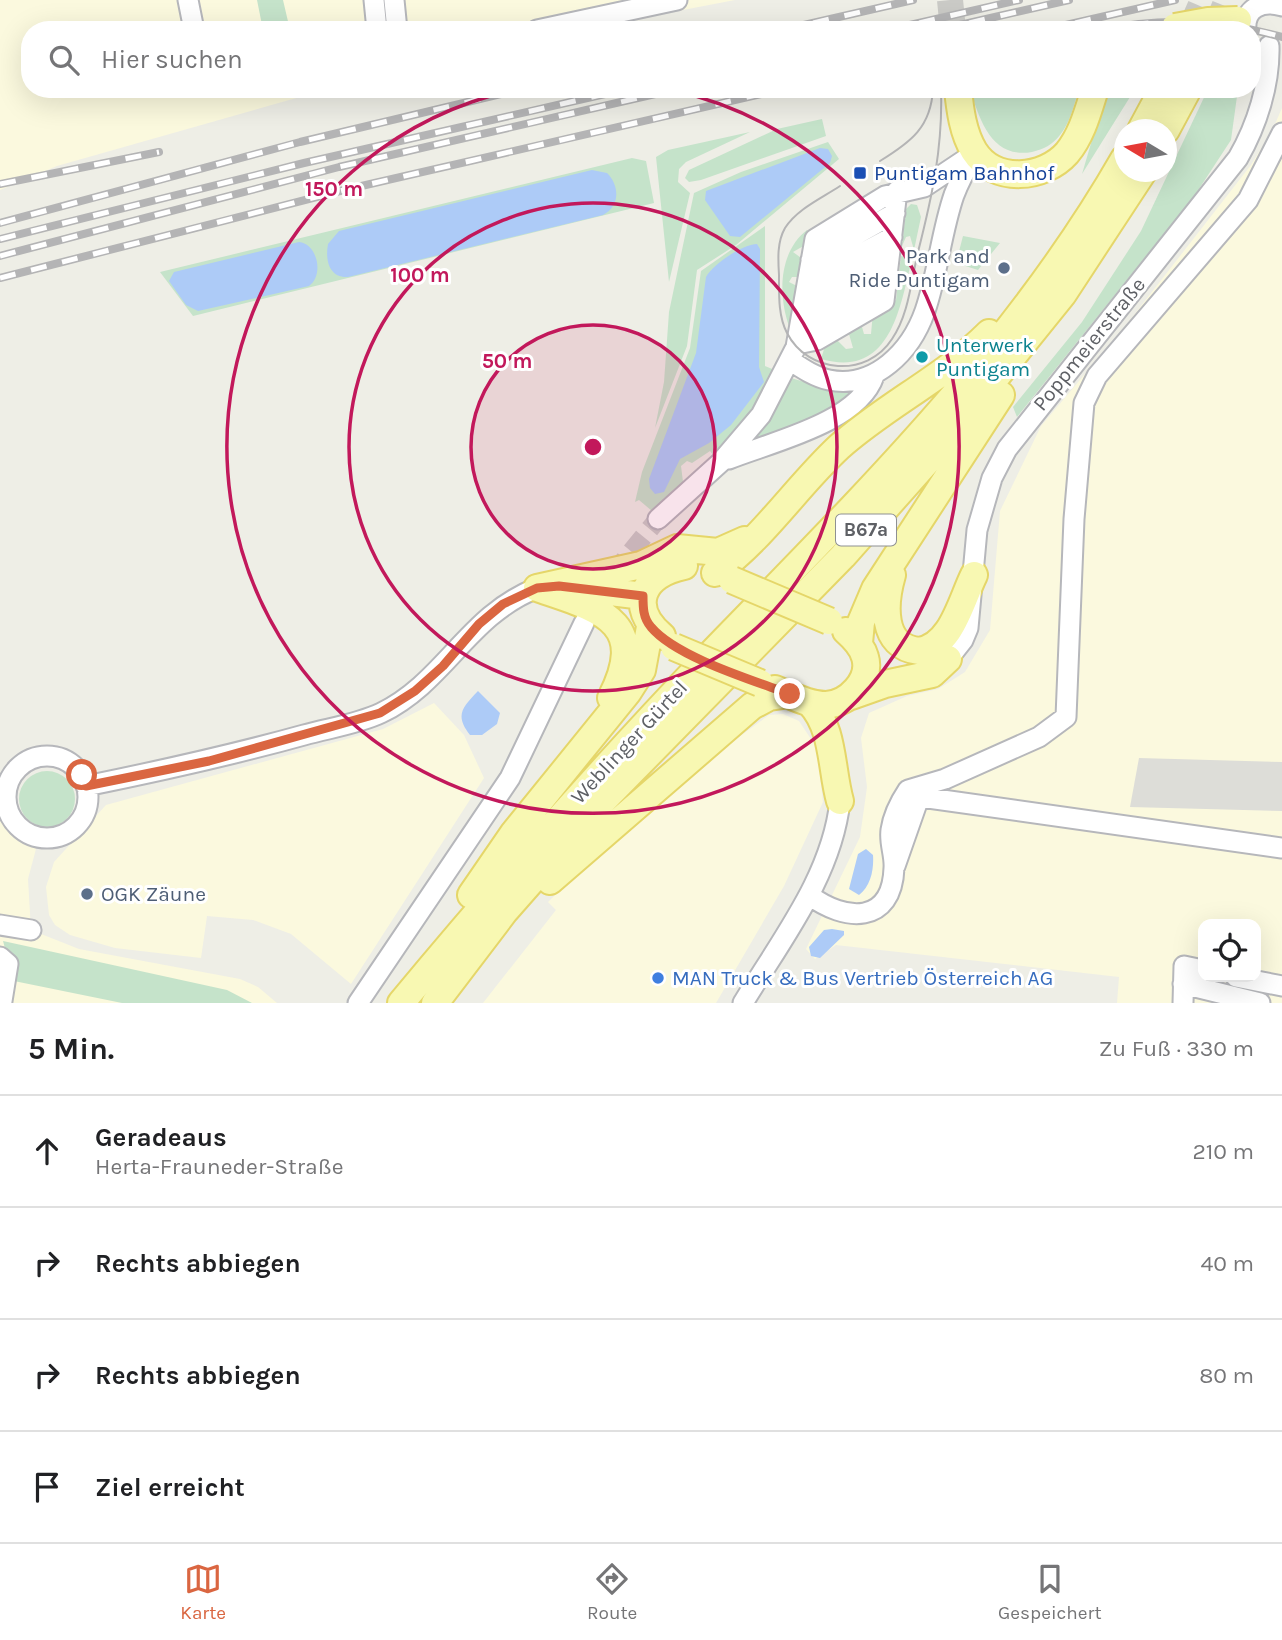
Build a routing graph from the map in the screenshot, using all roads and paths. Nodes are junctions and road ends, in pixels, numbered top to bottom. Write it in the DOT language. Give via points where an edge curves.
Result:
graph roads {
  1 [pos="188,0"];
  2 [pos="374,0"];
  3 [pos="394,0"];
  4 [pos="677,0"];
  5 [pos="1282,6"];
  6 [pos="192,21"];
  7 [pos="376,21"];
  8 [pos="396,21"];
  9 [pos="579,21"];
  10 [pos="1254,21"];
  11 [pos="1261,90"];
  12 [pos="959,98"];
  13 [pos="1092,98"];
  14 [pos="1158,98"];
  15 [pos="1183,98"];
  16 [pos="1147,119"];
  17 [pos="1173,119"];
  18 [pos="1282,134"];
  19 [pos="975,153"];
  20 [pos="1114,176"];
  21 [pos="1137,182"];
  22 [pos="897,191"];
  23 [pos="895,213"];
  24 [pos="892,237"];
  25 [pos="889,259"];
  26 [pos="811,260"];
  27 [pos="1060,261"];
  28 [pos="808,282"];
  29 [pos="804,304"];
  30 [pos="796,344"];
  31 [pos="1024,345"];
  32 [pos="874,376"];
  33 [pos="721,462"];
  34 [pos="657,519"];
  35 [pos="768,522"];
  36 [pos="895,563"];
  37 [pos="974,575"];
  38 [pos="724,576"];
  39 [pos="537,588"];
  40 [pos="643,596"];
  41 [pos="584,623"];
  42 [pos="650,626"];
  43 [pos="862,650"];
  44 [pos="948,659"];
  45 [pos="800,699"];
  46 [pos="847,699"];
  47 [pos="596,729"];
  48 [pos="86,786"];
  49 [pos="922,790"];
  50 [pos="839,801"];
  51 [pos="4,811"];
  52 [pos="1282,848"];
  53 [pos="809,895"];
  54 [pos="0,925"];
  55 [pos="31,930"];
  56 [pos="0,957"];
  57 [pos="464,966"];
  58 [pos="1198,969"];
  59 [pos="1261,982"];
  60 [pos="1282,986"];
  61 [pos="1183,993"];
  62 [pos="1228,999"];
  63 [pos="2,1001"];
  64 [pos="358,1003"];
  65 [pos="398,1003"];
  66 [pos="435,1003"];
  67 [pos="743,1003"];
  68 [pos="1260,1003"];
  1 -- 6 [label="street"];
  2 -- 7 [label="street"];
  3 -- 8 [label="street"];
  4 -- 9 [label="street"];
  5 -- 10 [label="street" via="1261,2 1252,8"];
  11 -- 37 [label="street, Poppmeierstraße" via="1250,139 1238,158 1007,449 982,509"];
  12 -- 19 [label="main road" via="964,128"];
  13 -- 19 [label="main road" via="1076,140 1053,165 1016,174 990,166"];
  14 -- 16 [label="main road"];
  15 -- 17 [label="main road"];
  18 -- 49 [label="street" via="1248,200 1097,376 1084,403 1066,717 1039,737"];
  19 -- 22 [label="street" via="924,187"];
  19 -- 32 [label="street" via="954,196 925,311 899,356"];
  20 -- 27 [label="main road, Weblinger Gürtel / B67a"];
  21 -- 31 [label="main road, Weblinger Gürtel / B67a" via="1085,263"];
  22 -- 23 [label="street"];
  22 -- 26 [label="street" via="816,239"];
  23 -- 24 [label="street"];
  23 -- 26 [label="street"];
  24 -- 25 [label="street"];
  24 -- 28 [label="street"];
  25 -- 29 [label="street"];
  25 -- 30 [label="street" via="887,279"];
  26 -- 28 [label="street"];
  27 -- 35 [label="main road" via="1026,289 992,331 956,363 839,448"];
  27 -- 65 [label="main road, Weblinger Gürtel / B67a" via="942,410 520,859"];
  28 -- 29 [label="street"];
  29 -- 30 [label="street"];
  30 -- 32 [label="street" via="815,376 831,380"];
  30 -- 33 [label="street" via="761,415"];
  31 -- 36 [label="main road" via="1020,369"];
  31 -- 57 [label="main road, Weblinger Gürtel / B67a" via="843,556 593,811 505,911"];
  32 -- 33 [label="street" via="863,396 844,411"];
  33 -- 34 [label="street"];
  35 -- 38 [label="main road"];
  35 -- 39 [label="main road" via="740,544 718,552 677,548 641,565"];
  36 -- 37 [label="main road" via="887,596 888,625 898,642 912,650 927,650 946,635"];
  36 -- 43 [label="main road" via="867,606 858,633"];
  37 -- 44 [label="street, Poppmeierstraße" via="968,628"];
  38 -- 40 [label="main road" via="686,565 665,570 650,581"];
  38 -- 43 [label="main road, bridge" via="829,621"];
  39 -- 40 [label="main road" via="559,586"];
  39 -- 47 [label="main road" via="596,608 613,620 623,639 620,680"];
  39 -- 48 [label="street" via="503,604 415,691 380,713 209,761"];
  40 -- 42 [label="main road"];
  41 -- 64 [label="street" via="510,778"];
  42 -- 45 [label="main road, bridge" via="674,647"];
  42 -- 47 [label="main road" via="642,670"];
  43 -- 44 [label="main road" via="873,662 906,668"];
  43 -- 46 [label="main road" via="862,680"];
  44 -- 46 [label="main road" via="932,674 885,684"];
  45 -- 46 [label="main road" via="826,705"];
  45 -- 50 [label="main road" via="821,717"];
  45 -- 57 [label="main road" via="769,697 752,706 532,897"];
  46 -- 50 [label="main road" via="841,723 844,773"];
  47 -- 65 [label="main road" via="513,834"];
  48 -- 51 [label="street" via="84,814 64,835 36,837 24,832"];
  48 -- 51 [label="street" via="74,766 64,760 53,756 29,760 19,766 7,787"];
  49 -- 52 [label="street"];
  49 -- 53 [label="street" via="908,790 900,802 891,828 895,867 881,905 863,916 823,906"];
  50 -- 53 [label="street" via="834,838"];
  53 -- 67 [label="street"];
  54 -- 55 [label="street"];
  56 -- 63 [label="street" via="8,964"];
  57 -- 66 [label="main road, Weblinger Gürtel / B67a"];
  58 -- 61 [label="street" via="1184,966"];
  59 -- 60 [label="street"];
  61 -- 62 [label="street"];
  62 -- 68 [label="street"];
}
